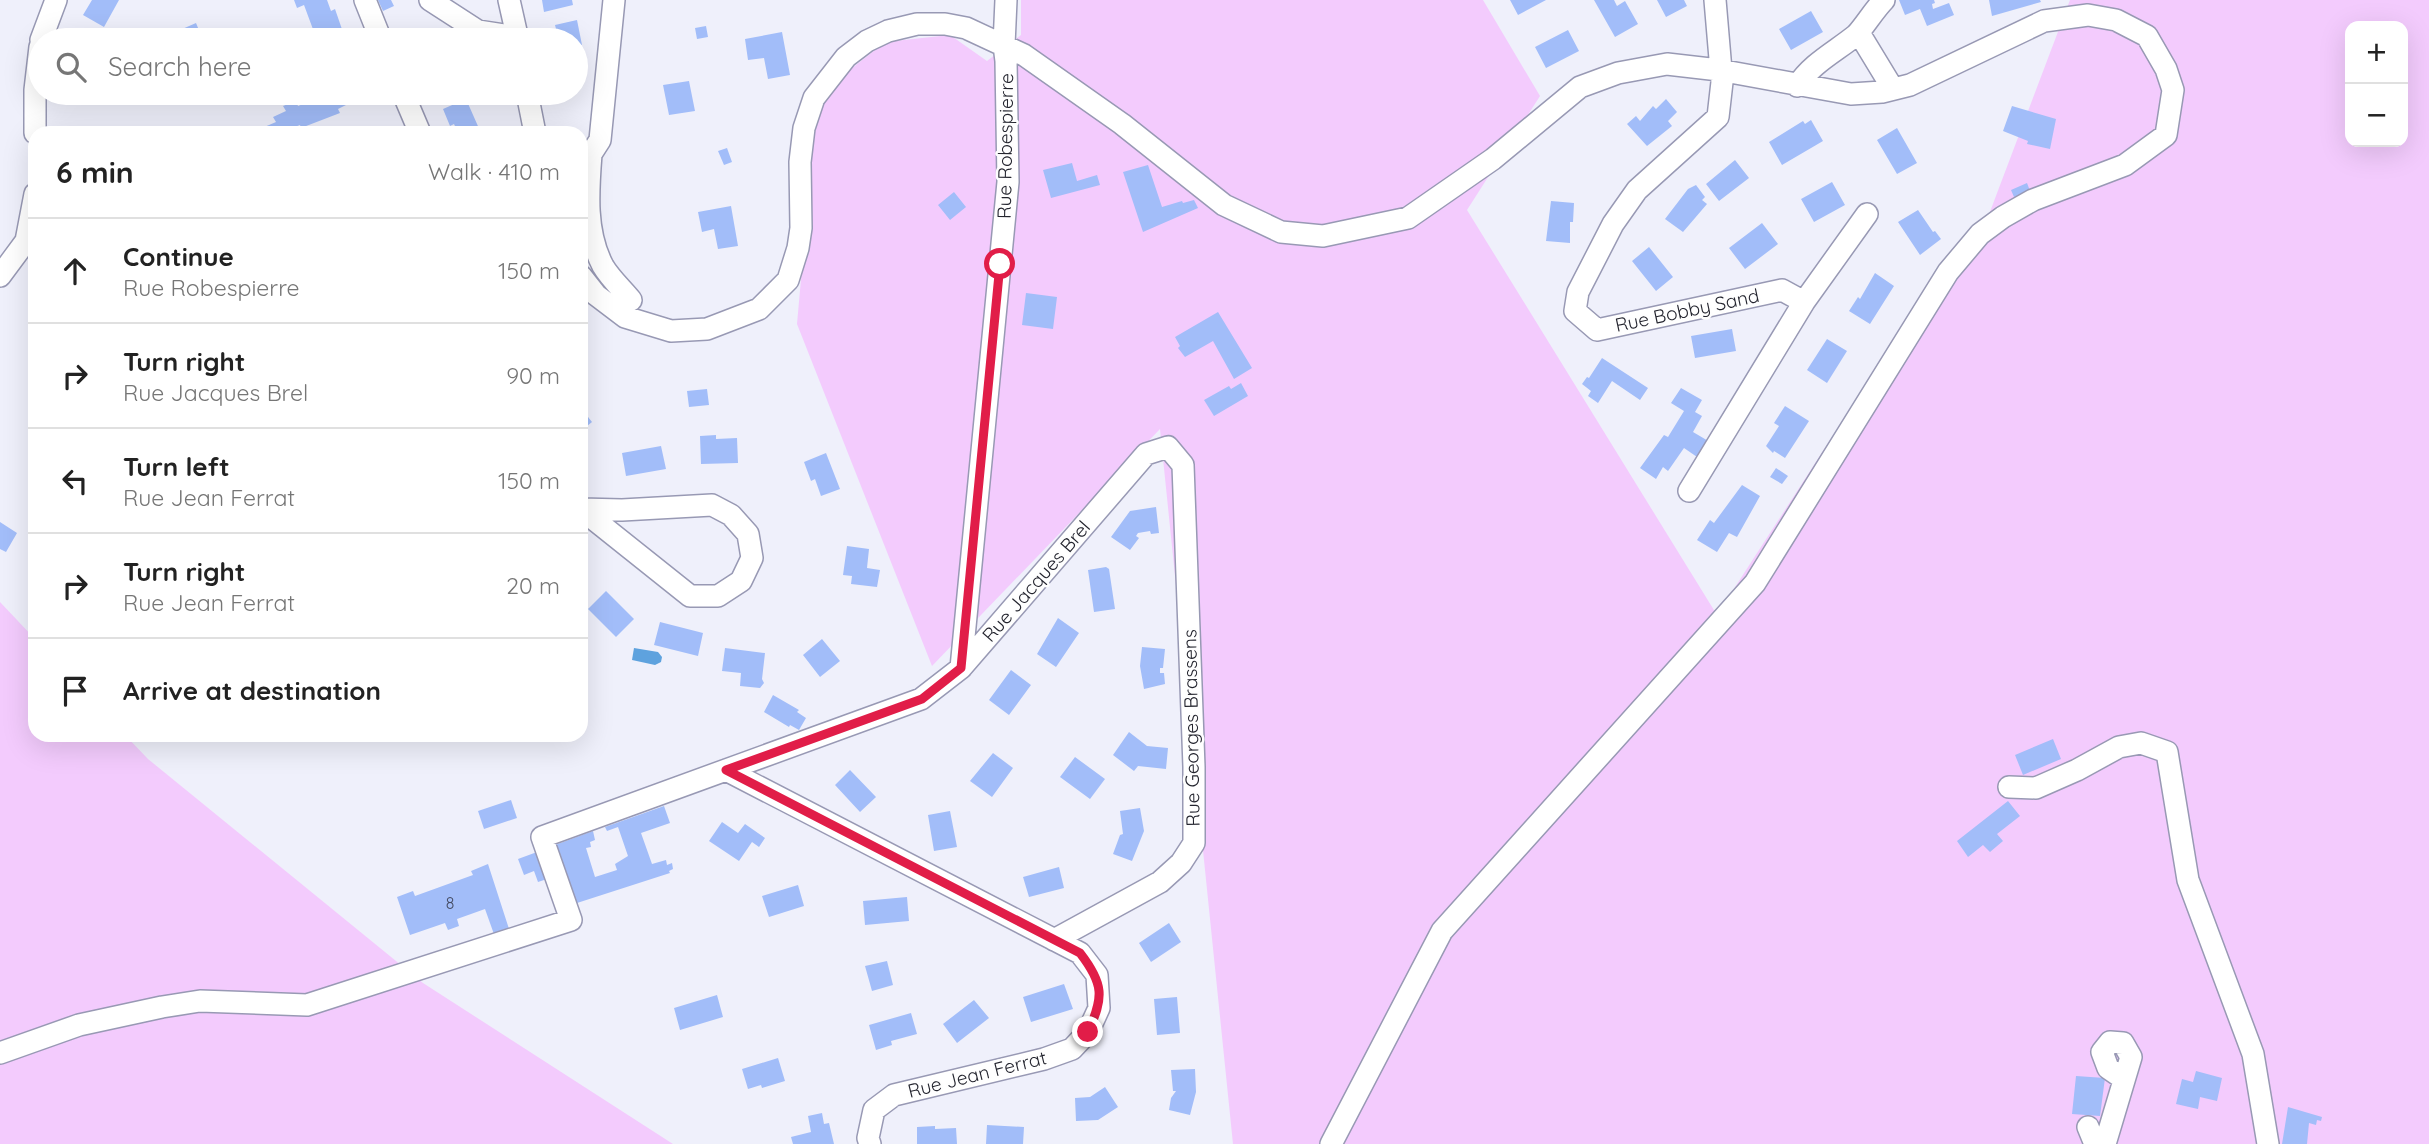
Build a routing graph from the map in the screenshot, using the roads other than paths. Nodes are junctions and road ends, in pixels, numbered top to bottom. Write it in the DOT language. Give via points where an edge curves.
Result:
graph roads {
  1 [pos="56,0"];
  2 [pos="365,0"];
  3 [pos="430,0"];
  4 [pos="509,0"];
  5 [pos="614,0"];
  6 [pos="1006,0"];
  7 [pos="1715,0"];
  8 [pos="1884,0"];
  9 [pos="46,28"];
  10 [pos="376,28"];
  11 [pos="473,28"];
  12 [pos="515,28"];
  13 [pos="1859,33"];
  14 [pos="1004,45"];
  15 [pos="1719,70"];
  16 [pos="1797,86"];
  17 [pos="1893,89"];
  18 [pos="35,105"];
  19 [pos="408,105"];
  20 [pos="529,105"];
  21 [pos="35,126"];
  22 [pos="417,126"];
  23 [pos="534,126"];
  24 [pos="591,150"];
  25 [pos="1867,214"];
  26 [pos="28,231"];
  27 [pos="0,276"];
  28 [pos="588,285"];
  29 [pos="631,300"];
  30 [pos="1804,302"];
  31 [pos="1168,447"];
  32 [pos="1689,491"];
  33 [pos="588,508"];
  34 [pos="588,514"];
  35 [pos="961,668"];
  36 [pos="726,770"];
  37 [pos="2009,787"];
  38 [pos="1054,940"];
  39 [pos="0,1053"];
  40 [pos="2124,1079"];
  41 [pos="870,1144"];
  42 [pos="1331,1144"];
  43 [pos="2105,1144"];
  44 [pos="2268,1144"];
  1 -- 9 [label="street"];
  2 -- 10 [label="street"];
  3 -- 11 [label="street"];
  4 -- 12 [label="street"];
  5 -- 24 [label="street"];
  6 -- 14 [label="street, Rue Robespierre"];
  7 -- 15 [label="street"];
  8 -- 13 [label="street"];
  13 -- 16 [label="street" via="1807,70"];
  13 -- 17 [label="street"];
  14 -- 15 [label="street" via="1113,117 1224,205 1281,232 1323,236 1408,218 1493,159 1580,87 1618,73 1667,64"];
  14 -- 28 [label="street" via="966,28 917,24 877,36 846,57 814,98 804,128 801,228 788,280 759,309 708,329 671,331 625,317"];
  14 -- 35 [label="street, Rue Robespierre" via="1008,182"];
  15 -- 16 [label="street"];
  15 -- 30 [label="street, Rue Bobby Sand" via="1718,117 1637,190 1613,224 1578,292 1575,311 1597,330 1782,290"];
  16 -- 17 [label="street" via="1851,94"];
  17 -- 42 [label="street" via="2044,21 2088,15 2116,20 2147,36 2173,90 2166,135 2125,165 2003,217 1980,234 1948,272 1755,583 1442,931"];
  18 -- 21 [label="street"];
  19 -- 22 [label="street"];
  20 -- 23 [label="street"];
  24 -- 29 [label="street" via="591,235 604,268"];
  25 -- 30 [label="street"];
  26 -- 27 [label="street" via="26,241"];
  30 -- 32 [label="street"];
  31 -- 35 [label="street, Rue Jacques Brel" via="1146,454"];
  31 -- 38 [label="street, Rue Georges Brassens" via="1184,465 1194,843 1160,882"];
  33 -- 34 [label="street" via="712,505 732,514 748,534 752,558 741,581 718,597 690,596"];
  35 -- 36 [label="street, Rue Jacques Brel" via="922,699"];
  36 -- 38 [label="street, Rue Jean Ferrat"];
  36 -- 39 [label="street, Rue Jacques Brel" via="542,837 571,920 307,1005 200,1001 79,1025"];
  37 -- 44 [label="street" via="2036,788 2119,747 2141,743 2168,752 2188,880 2253,1054"];
  38 -- 41 [label="street, Rue Jean Ferrat" via="1080,953 1097,975 1099,1008 1088,1032 1072,1049 1044,1059 894,1094 874,1110"];
  40 -- 43 [label="street"];
}
